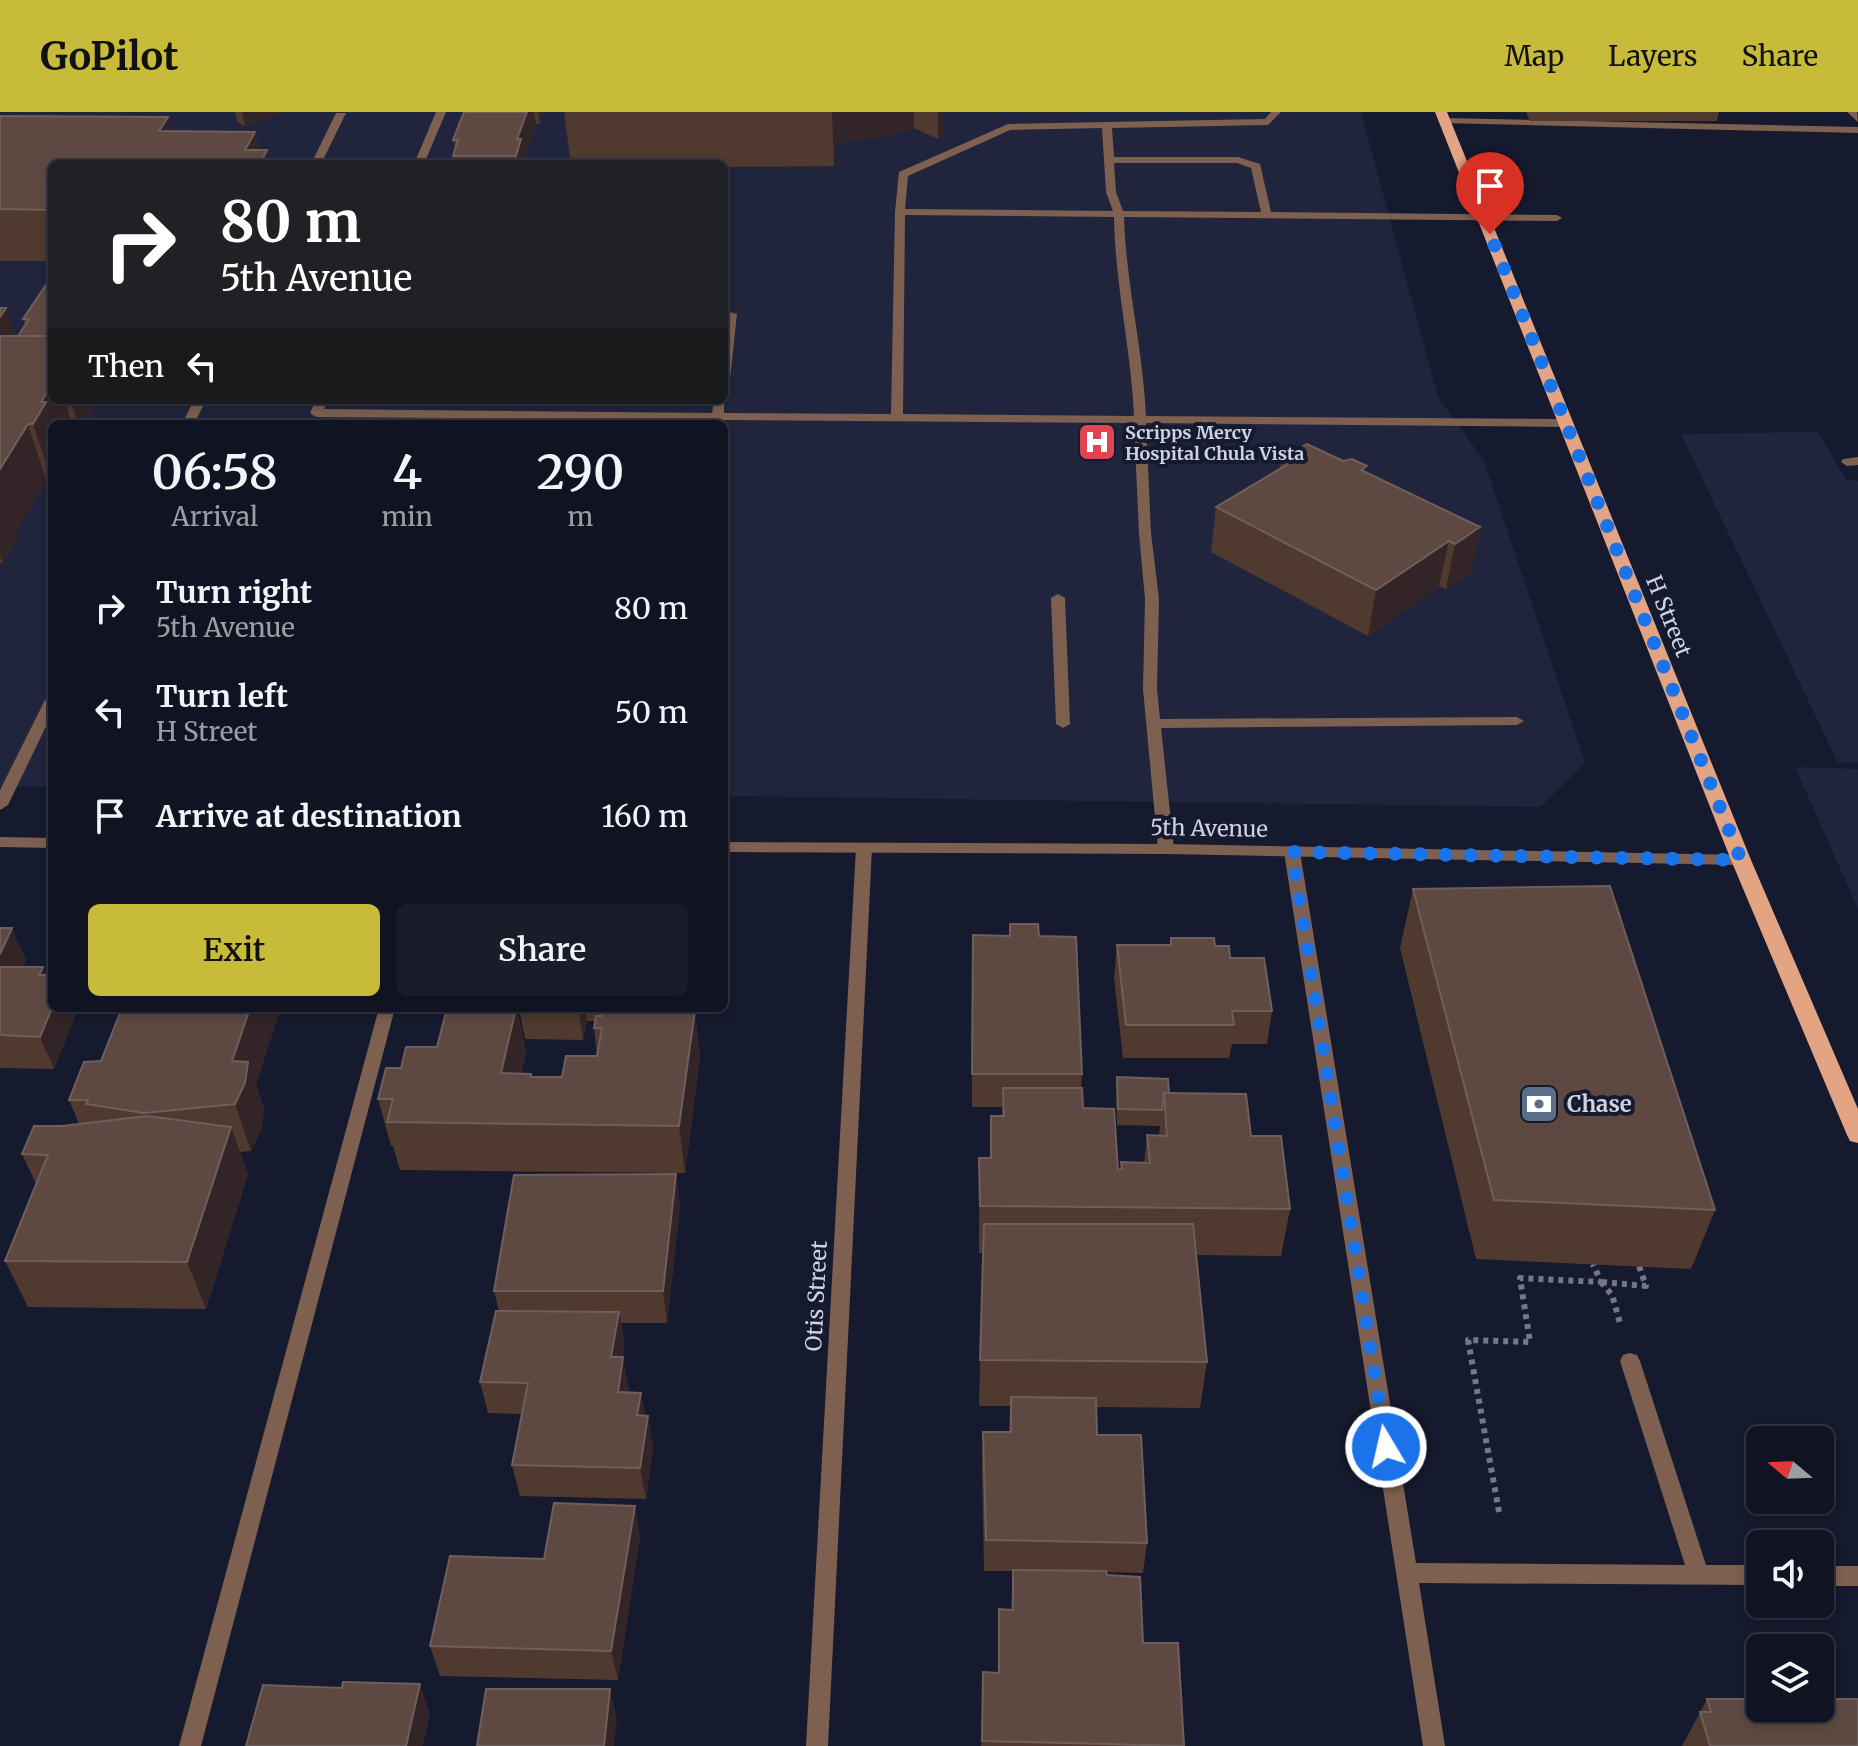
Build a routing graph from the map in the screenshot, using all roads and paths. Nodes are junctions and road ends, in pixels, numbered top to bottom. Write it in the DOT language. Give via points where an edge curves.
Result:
graph roads {
  1 [pos="441,112"];
  2 [pos="1276,112"];
  3 [pos="1852,112"];
  4 [pos="341,113"];
  5 [pos="1443,117"];
  6 [pos="1858,119"];
  7 [pos="1107,124"];
  8 [pos="1858,130"];
  9 [pos="318,160"];
  10 [pos="421,160"];
  11 [pos="1110,160"];
  12 [pos="900,212"];
  13 [pos="1119,214"];
  14 [pos="1267,216"];
  15 [pos="1484,218"];
  16 [pos="1557,218"];
  17 [pos="728,314"];
  18 [pos="728,340"];
  19 [pos="492,404"];
  20 [pos="720,404"];
  21 [pos="488,414"];
  22 [pos="718,416"];
  23 [pos="897,417"];
  24 [pos="314,419"];
  25 [pos="1140,419"];
  26 [pos="1566,423"];
  27 [pos="1058,598"];
  28 [pos="48,708"];
  29 [pos="1517,721"];
  30 [pos="1063,724"];
  31 [pos="1153,724"];
  32 [pos="0,805"];
  33 [pos="0,842"];
  34 [pos="48,843"];
  35 [pos="728,847"];
  36 [pos="864,848"];
  37 [pos="1166,849"];
  38 [pos="1292,852"];
  39 [pos="1741,860"];
  40 [pos="386,1012"];
  41 [pos="1858,1135"];
  42 [pos="1593,1264"];
  43 [pos="1639,1266"];
  44 [pos="1601,1282"];
  45 [pos="1612,1295"];
  46 [pos="1630,1361"];
  47 [pos="1499,1512"];
  48 [pos="1406,1573"];
  49 [pos="1699,1575"];
  50 [pos="1746,1575"];
  51 [pos="1834,1576"];
  52 [pos="1858,1576"];
  53 [pos="190,1746"];
  54 [pos="817,1746"];
  55 [pos="1434,1746"];
  1 -- 10 [label="street"];
  2 -- 7 [label="street" via="1268,122"];
  3 -- 6 [label="street"];
  4 -- 9 [label="street"];
  5 -- 8 [label="street"];
  5 -- 15 [label="main road, H Street"];
  7 -- 11 [label="street"];
  7 -- 12 [label="street" via="1008,127 903,174"];
  11 -- 13 [label="street" via="1111,192"];
  11 -- 14 [label="street" via="1238,160 1256,166"];
  12 -- 13 [label="street"];
  12 -- 23 [label="street"];
  13 -- 14 [label="street"];
  13 -- 25 [label="street"];
  14 -- 15 [label="street"];
  15 -- 16 [label="street"];
  15 -- 26 [label="main road, H Street"];
  17 -- 18 [label="street"];
  19 -- 21 [label="street"];
  20 -- 22 [label="street"];
  21 -- 22 [label="street"];
  21 -- 24 [label="street"];
  22 -- 23 [label="street"];
  23 -- 25 [label="street"];
  25 -- 26 [label="street"];
  25 -- 31 [label="street" via="1152,599"];
  26 -- 39 [label="main road, H Street"];
  27 -- 30 [label="street"];
  28 -- 32 [label="street"];
  29 -- 31 [label="street"];
  31 -- 37 [label="street"];
  33 -- 34 [label="street"];
  35 -- 36 [label="street, 5th Avenue"];
  36 -- 37 [label="street, 5th Avenue"];
  36 -- 54 [label="street, Otis Street"];
  37 -- 38 [label="street, 5th Avenue"];
  38 -- 39 [label="street, 5th Avenue"];
  38 -- 48 [label="street"];
  39 -- 41 [label="main road, H Street"];
  40 -- 53 [label="street"];
  42 -- 44 [label="path"];
  43 -- 44 [label="path" via="1646,1286"];
  44 -- 45 [label="path"];
  44 -- 47 [label="path" via="1520,1278 1530,1342 1468,1340"];
  46 -- 49 [label="street"];
  48 -- 49 [label="street"];
  48 -- 55 [label="street"];
  49 -- 50 [label="street"];
  51 -- 52 [label="street"];
}
